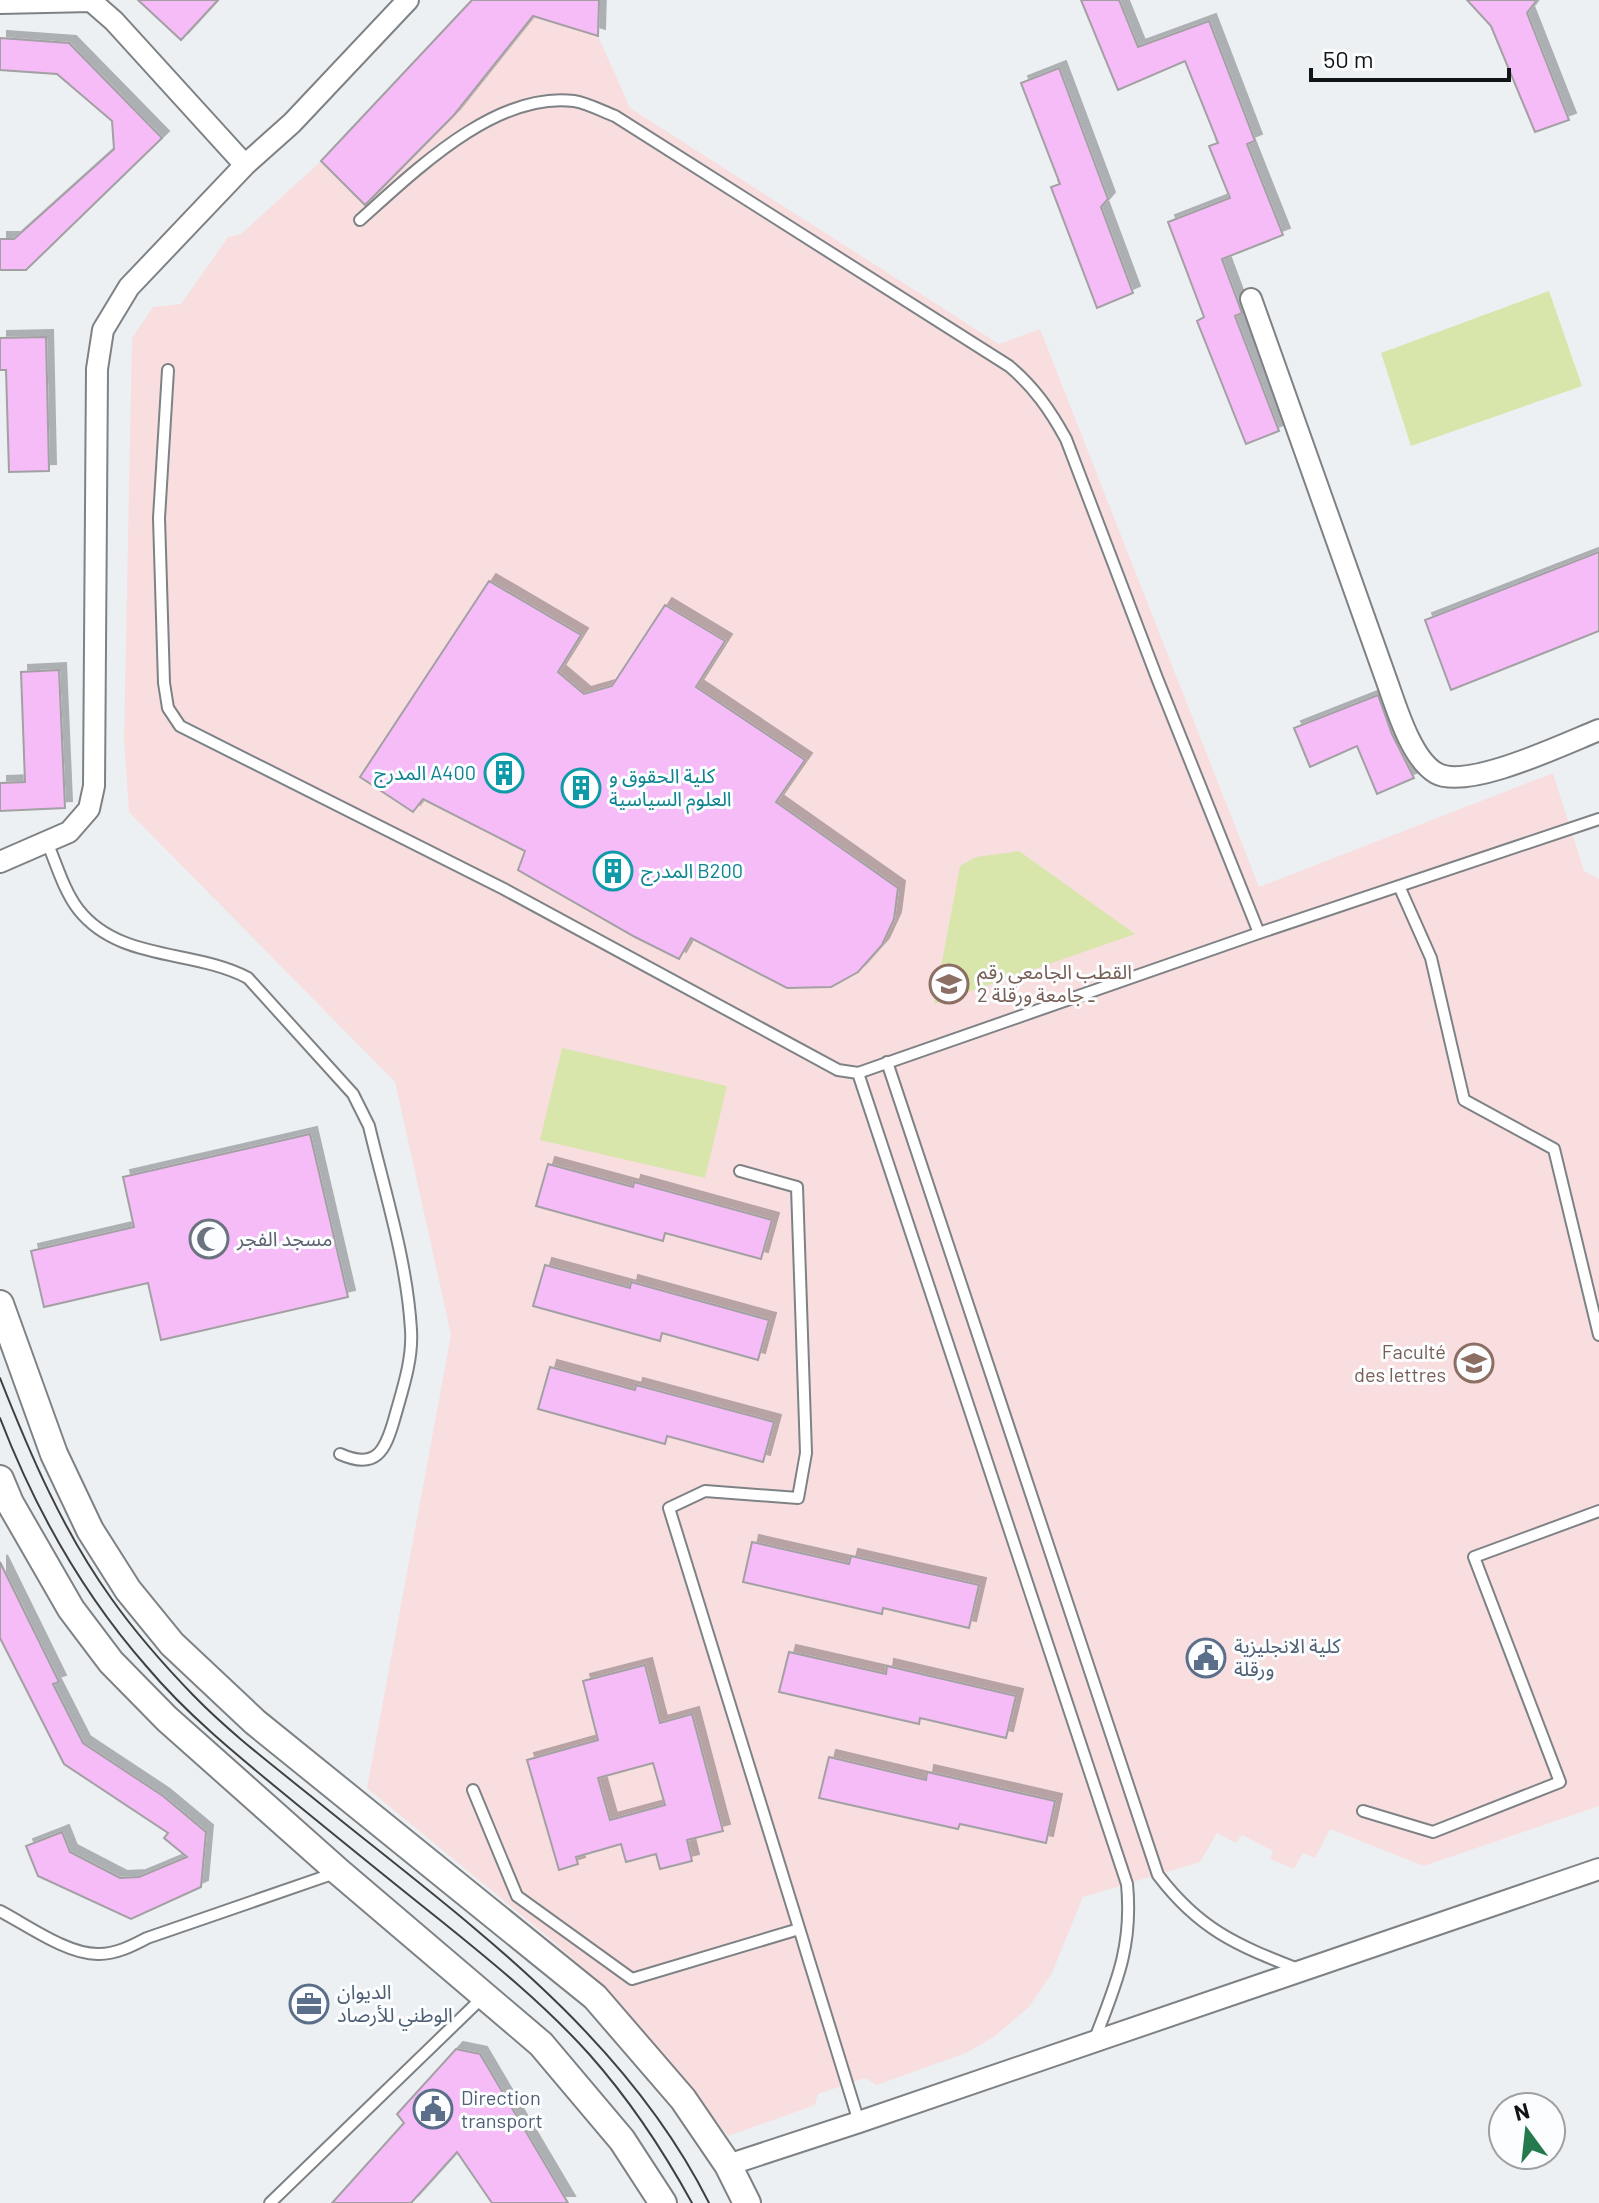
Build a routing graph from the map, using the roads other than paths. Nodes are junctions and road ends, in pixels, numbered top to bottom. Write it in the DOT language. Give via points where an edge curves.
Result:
graph roads {
  1 [pos="72,0"];
  2 [pos="408,0"];
  3 [pos="0,3"];
  4 [pos="245,165"];
  5 [pos="360,220"];
  6 [pos="1251,299"];
  7 [pos="168,370"];
  8 [pos="1599,730"];
  9 [pos="1599,819"];
  10 [pos="47,842"];
  11 [pos="0,862"];
  12 [pos="1399,886"];
  13 [pos="1259,933"];
  14 [pos="887,1062"];
  15 [pos="858,1073"];
  16 [pos="740,1171"];
  17 [pos="0,1304"];
  18 [pos="1599,1335"];
  19 [pos="340,1454"];
  20 [pos="0,1479"];
  21 [pos="5,1505"];
  22 [pos="1599,1511"];
  23 [pos="473,1790"];
  24 [pos="1363,1811"];
  25 [pos="1599,1869"];
  26 [pos="339,1872"];
  27 [pos="0,1911"];
  28 [pos="799,1929"];
  29 [pos="1303,1971"];
  30 [pos="485,1995"];
  31 [pos="1093,2042"];
  32 [pos="859,2122"];
  33 [pos="728,2165"];
  34 [pos="270,2203"];
  35 [pos="663,2203"];
  36 [pos="747,2203"];
  1 -- 3 [label="street"];
  1 -- 4 [label="street" via="91,1 114,21"];
  2 -- 4 [label="street"];
  4 -- 10 [label="street" via="129,287 103,330 97,369 94,786 80,822"];
  5 -- 13 [label="lane" via="459,138 536,103 575,101 615,116 1009,366 1032,385 1066,439"];
  6 -- 8 [label="street" via="1385,676 1408,736 1424,761 1437,773 1484,775"];
  7 -- 15 [label="lane" via="159,518 164,683 168,708 180,726 504,889 838,1070"];
  9 -- 12 [label="lane"];
  10 -- 11 [label="street"];
  10 -- 19 [label="lane" via="77,908 90,921 133,947 225,967 248,978 361,1108 399,1247 412,1332 386,1447 367,1460"];
  12 -- 13 [label="lane"];
  12 -- 18 [label="lane" via="1431,958 1464,1100 1554,1149"];
  13 -- 14 [label="lane"];
  14 -- 15 [label="lane"];
  14 -- 29 [label="lane" via="1158,1875 1180,1904 1219,1934"];
  15 -- 31 [label="lane" via="1127,1884 1128,1938"];
  16 -- 28 [label="lane" via="797,1187 806,1453 798,1498 705,1491 669,1508"];
  17 -- 33 [label="street" via="54,1454 90,1530 128,1590 172,1644 255,1722 595,1997 683,2099"];
  20 -- 21 [label="street"];
  21 -- 26 [label="street" via="111,1662"];
  22 -- 24 [label="lane" via="1474,1557 1560,1782 1433,1832"];
  23 -- 28 [label="lane" via="517,1896 632,1979"];
  25 -- 29 [label="street"];
  26 -- 27 [label="lane" via="98,1954 73,1950"];
  26 -- 30 [label="street"];
  28 -- 32 [label="lane"];
  29 -- 31 [label="street"];
  30 -- 34 [label="lane"];
  30 -- 35 [label="street" via="541,2044 580,2088"];
  31 -- 32 [label="street"];
  32 -- 33 [label="street"];
  33 -- 36 [label="street"];
}
